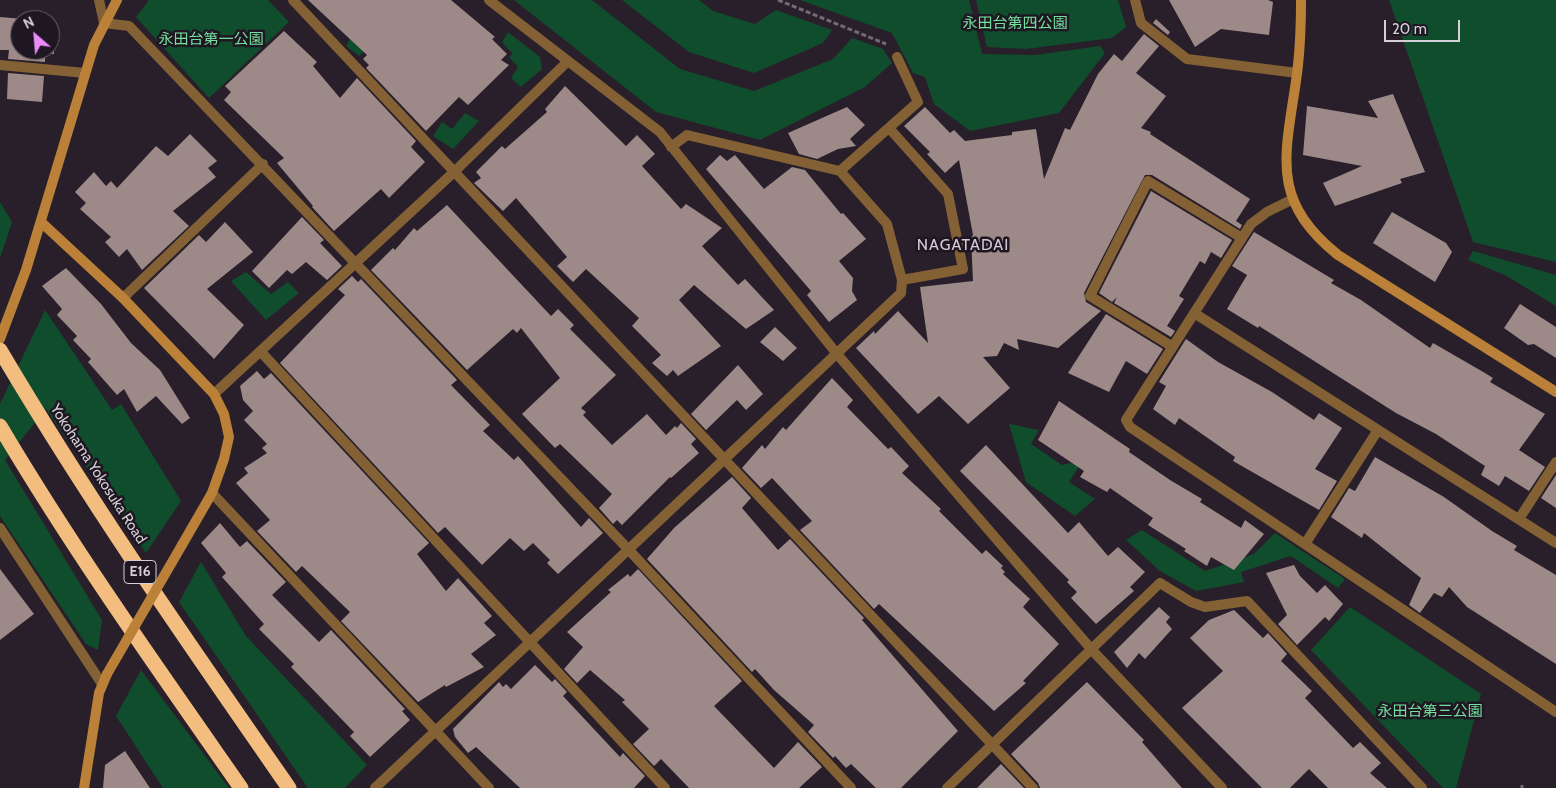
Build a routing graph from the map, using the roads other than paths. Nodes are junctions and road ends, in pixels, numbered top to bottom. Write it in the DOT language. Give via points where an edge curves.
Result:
graph roads {
  1 [pos="99,0"];
  2 [pos="116,0"];
  3 [pos="293,0"];
  4 [pos="489,0"];
  5 [pos="1136,0"];
  6 [pos="1301,0"];
  7 [pos="104,23"];
  8 [pos="897,57"];
  9 [pos="568,61"];
  10 [pos="0,65"];
  11 [pos="86,73"];
  12 [pos="1297,73"];
  13 [pos="889,128"];
  14 [pos="672,147"];
  15 [pos="264,164"];
  16 [pos="840,171"];
  17 [pos="454,172"];
  18 [pos="1293,199"];
  19 [pos="41,222"];
  20 [pos="1242,238"];
  21 [pos="356,262"];
  22 [pos="902,280"];
  23 [pos="123,298"];
  24 [pos="1194,313"];
  25 [pos="0,339"];
  26 [pos="1173,347"];
  27 [pos="0,350"];
  28 [pos="261,352"];
  29 [pos="837,354"];
  30 [pos="1556,392"];
  31 [pos="214,394"];
  32 [pos="0,426"];
  33 [pos="1378,430"];
  34 [pos="724,460"];
  35 [pos="1556,462"];
  36 [pos="212,493"];
  37 [pos="1519,520"];
  38 [pos="0,528"];
  39 [pos="1556,543"];
  40 [pos="1305,544"];
  41 [pos="628,549"];
  42 [pos="530,643"];
  43 [pos="1092,650"];
  44 [pos="102,684"];
  45 [pos="1556,712"];
  46 [pos="436,732"];
  47 [pos="994,746"];
  48 [pos="84,788"];
  49 [pos="242,788"];
  50 [pos="289,788"];
  51 [pos="375,788"];
  52 [pos="489,788"];
  53 [pos="665,788"];
  54 [pos="851,788"];
  55 [pos="947,788"];
  56 [pos="1033,788"];
  57 [pos="1222,788"];
  58 [pos="1422,788"];
  1 -- 7 [label="street"];
  2 -- 7 [label="street"];
  3 -- 17 [label="street"];
  4 -- 9 [label="street"];
  5 -- 12 [label="street" via="1141,23 1187,59"];
  6 -- 12 [label="street"];
  7 -- 11 [label="street"];
  7 -- 15 [label="street" via="129,26"];
  8 -- 13 [label="street" via="918,102"];
  9 -- 14 [label="street" via="660,132"];
  9 -- 17 [label="street"];
  10 -- 11 [label="street"];
  11 -- 19 [label="street"];
  12 -- 18 [label="street" via="1286,139 1286,162"];
  13 -- 16 [label="street"];
  13 -- 22 [label="street" via="948,194 963,269"];
  14 -- 16 [label="street" via="687,135"];
  14 -- 29 [label="street"];
  15 -- 21 [label="street"];
  15 -- 23 [label="street"];
  16 -- 22 [label="street" via="887,224"];
  17 -- 21 [label="street"];
  17 -- 34 [label="street"];
  18 -- 20 [label="street" via="1251,224"];
  18 -- 30 [label="street" via="1308,224 1338,255"];
  19 -- 23 [label="street"];
  19 -- 25 [label="street"];
  20 -- 24 [label="street"];
  20 -- 26 [label="street" via="1148,181 1090,296"];
  21 -- 28 [label="street"];
  21 -- 41 [label="street"];
  22 -- 29 [label="street" via="901,293"];
  23 -- 31 [label="street"];
  24 -- 26 [label="street"];
  24 -- 33 [label="street"];
  26 -- 40 [label="street" via="1126,420 1130,427"];
  27 -- 50 [label="highway, Yokohama Yokosuka Road / E16" via="55,442 173,623"];
  28 -- 31 [label="street"];
  28 -- 42 [label="street"];
  29 -- 34 [label="street"];
  29 -- 43 [label="street"];
  31 -- 36 [label="street" via="224,414 229,437"];
  32 -- 49 [label="highway, E16" via="154,662"];
  33 -- 37 [label="street"];
  33 -- 40 [label="street"];
  34 -- 41 [label="street"];
  34 -- 47 [label="street"];
  35 -- 37 [label="street"];
  36 -- 44 [label="street, bridge"];
  36 -- 46 [label="street"];
  37 -- 39 [label="street"];
  38 -- 44 [label="street"];
  40 -- 45 [label="street"];
  41 -- 42 [label="street"];
  41 -- 54 [label="street"];
  42 -- 46 [label="street"];
  42 -- 53 [label="street"];
  43 -- 47 [label="street"];
  43 -- 57 [label="street"];
  43 -- 58 [label="street" via="1160,583 1205,607 1247,601"];
  44 -- 48 [label="street"];
  46 -- 51 [label="street"];
  46 -- 52 [label="street"];
  47 -- 55 [label="street"];
  47 -- 56 [label="street"];
}
